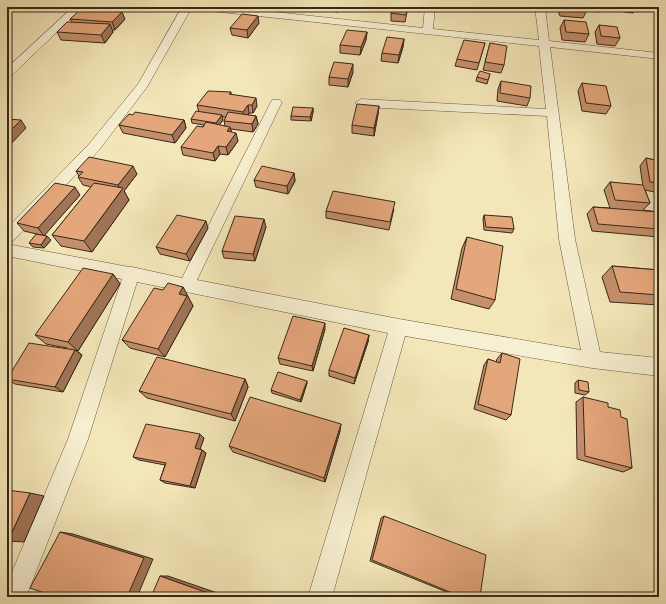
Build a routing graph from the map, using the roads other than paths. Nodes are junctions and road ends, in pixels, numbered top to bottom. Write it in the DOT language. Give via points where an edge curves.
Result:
graph roads {
  1 [pos="78,7"];
  2 [pos="187,7"];
  3 [pos="202,7"];
  4 [pos="430,7"];
  5 [pos="540,7"];
  6 [pos="428,31"];
  7 [pos="543,43"];
  8 [pos="659,56"];
  9 [pos="7,74"];
  10 [pos="276,102"];
  11 [pos="361,103"];
  12 [pos="552,113"];
  13 [pos="7,238"];
  14 [pos="7,250"];
  15 [pos="132,273"];
  16 [pos="187,284"];
  17 [pos="399,327"];
  18 [pos="592,360"];
  19 [pos="659,367"];
  20 [pos="14,597"];
  21 [pos="320,597"];
  1 -- 9 [label="street"];
  2 -- 13 [label="street" via="143,85 94,147"];
  3 -- 6 [label="street"];
  4 -- 6 [label="street"];
  5 -- 7 [label="street"];
  6 -- 7 [label="street"];
  7 -- 8 [label="street"];
  7 -- 12 [label="street"];
  10 -- 16 [label="street"];
  11 -- 12 [label="street"];
  12 -- 18 [label="street" via="567,239"];
  14 -- 15 [label="street"];
  15 -- 16 [label="street"];
  15 -- 20 [label="street" via="78,439"];
  16 -- 17 [label="street"];
  17 -- 18 [label="street"];
  17 -- 21 [label="street"];
  18 -- 19 [label="street"];
}
